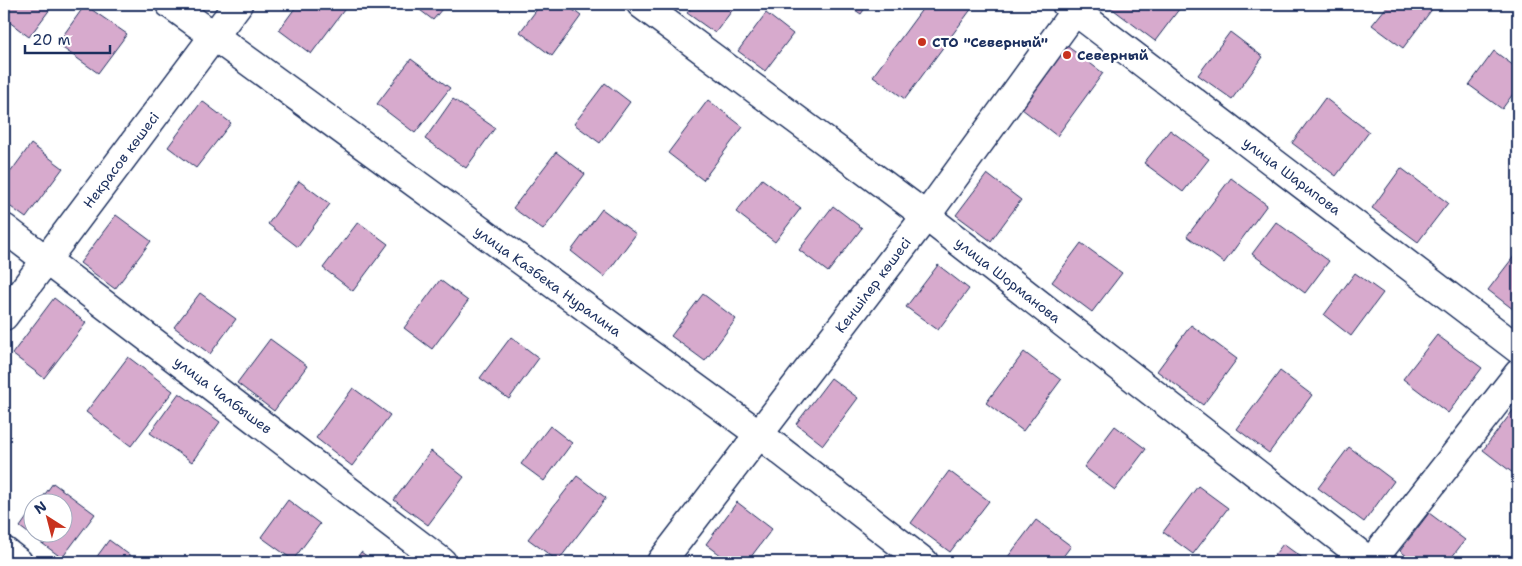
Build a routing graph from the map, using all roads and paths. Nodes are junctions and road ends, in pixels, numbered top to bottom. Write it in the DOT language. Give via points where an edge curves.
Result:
graph roads {
  1 [pos="170,4"];
  2 [pos="238,4"];
  3 [pos="641,4"];
  4 [pos="1074,6"];
  5 [pos="213,37"];
  6 [pos="926,216"];
  7 [pos="4,228"];
  8 [pos="46,260"];
  9 [pos="4,316"];
  10 [pos="1518,349"];
  11 [pos="1518,374"];
  12 [pos="759,434"];
  13 [pos="4,552"];
  14 [pos="18,562"];
  15 [pos="442,562"];
  16 [pos="661,562"];
  17 [pos="924,562"];
  18 [pos="1371,562"];
  1 -- 5 [label="street, улица Казбека Нуралина"];
  2 -- 5 [label="street, Некрасов көшесі"];
  3 -- 6 [label="street, улица Шорманова"];
  4 -- 6 [label="street, Кеншілер көшесі"];
  4 -- 10 [label="street, улица Шарипова"];
  5 -- 8 [label="street, Некрасов көшесі"];
  5 -- 12 [label="street, улица Казбека Нуралина"];
  6 -- 12 [label="street, Кеншілер көшесі"];
  6 -- 18 [label="street, улица Шорманова"];
  7 -- 8 [label="street, улица Чалбышев"];
  8 -- 9 [label="street, Некрасов көшесі"];
  8 -- 15 [label="street, улица Чалбышев"];
  11 -- 18 [label="street"];
  12 -- 16 [label="street, Кеншілер көшесі"];
  12 -- 17 [label="street, улица Казбека Нуралина"];
  13 -- 14 [label="street"];
}
